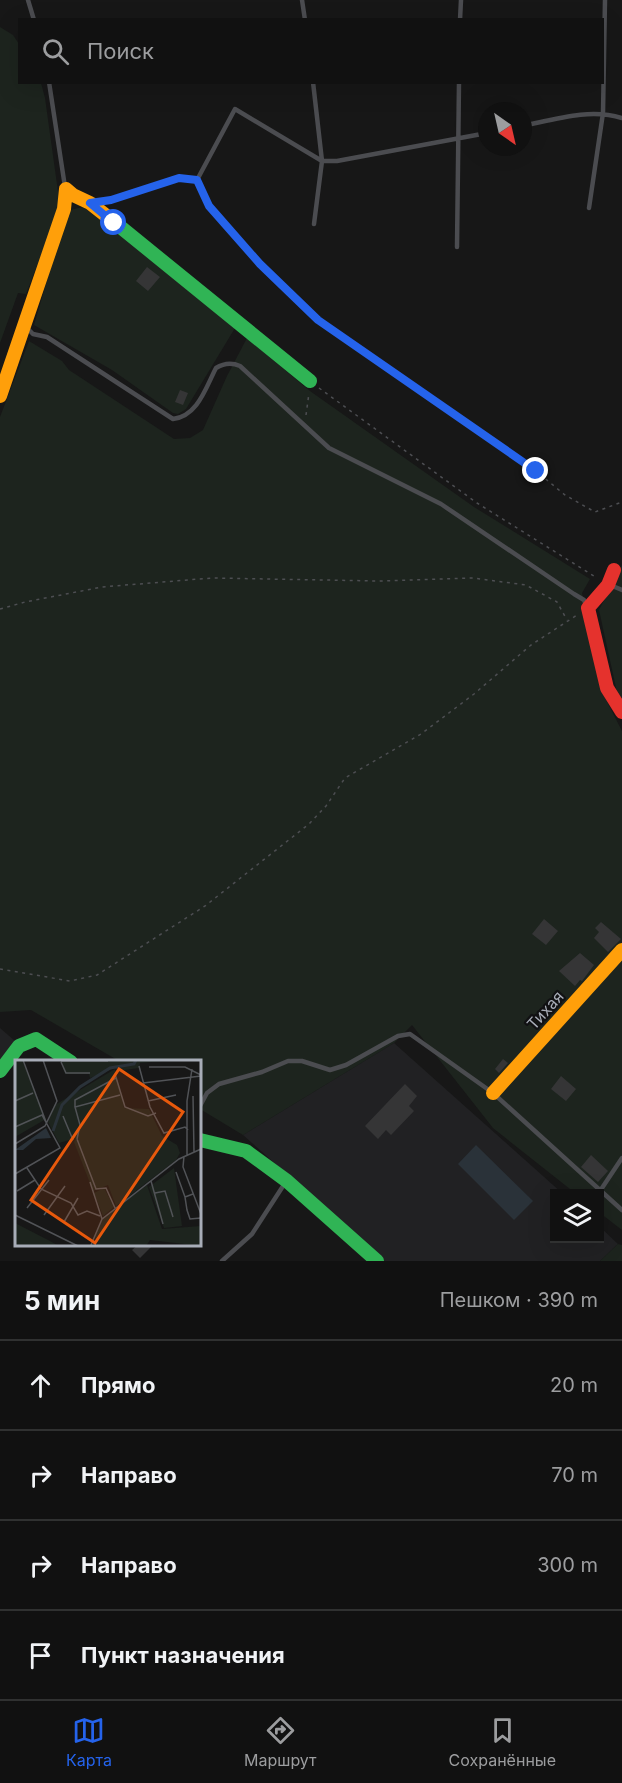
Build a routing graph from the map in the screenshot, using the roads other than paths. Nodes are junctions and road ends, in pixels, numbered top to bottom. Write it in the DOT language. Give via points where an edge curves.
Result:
graph roads {
  1 [pos="28,0"];
  2 [pos="302,0"];
  3 [pos="461,0"];
  4 [pos="605,0"];
  5 [pos="32,18"];
  6 [pos="305,18"];
  7 [pos="460,18"];
  8 [pos="604,56"];
  9 [pos="49,84"];
  10 [pos="313,84"];
  11 [pos="459,84"];
  12 [pos="604,84"];
  13 [pos="603,113"];
  14 [pos="622,118"];
  15 [pos="532,124"];
  16 [pos="478,135"];
  17 [pos="458,138"];
  18 [pos="322,161"];
  19 [pos="66,189"];
  20 [pos="90,203"];
  21 [pos="589,208"];
  22 [pos="314,224"];
  23 [pos="457,246"];
  24 [pos="25,324"];
  25 [pos="310,381"];
  26 [pos="0,396"];
  27 [pos="614,570"];
  28 [pos="608,585"];
  29 [pos="622,590"];
  30 [pos="588,608"];
  31 [pos="622,712"];
  32 [pos="622,950"];
  33 [pos="68,1060"];
  34 [pos="0,1071"];
  35 [pos="493,1093"];
  36 [pos="201,1104"];
  37 [pos="201,1140"];
  38 [pos="622,1158"];
  39 [pos="287,1181"];
  40 [pos="598,1189"];
  41 [pos="601,1189"];
  42 [pos="604,1194"];
  43 [pos="622,1210"];
  44 [pos="222,1261"];
  45 [pos="377,1261"];
  1 -- 5 [label="lane"];
  2 -- 6 [label="lane"];
  3 -- 7 [label="lane"];
  4 -- 8 [label="lane"];
  9 -- 19 [label="lane"];
  10 -- 18 [label="lane"];
  11 -- 17 [label="lane"];
  12 -- 13 [label="lane"];
  13 -- 14 [label="lane"];
  13 -- 15 [label="lane"];
  13 -- 21 [label="lane"];
  16 -- 17 [label="lane"];
  17 -- 18 [label="lane"];
  17 -- 23 [label="lane"];
  18 -- 20 [label="lane" via="236,109 197,180 179,178"];
  18 -- 22 [label="lane"];
  19 -- 20 [label="street"];
  19 -- 24 [label="street" via="64,209"];
  20 -- 25 [label="street"];
  24 -- 26 [label="street"];
  24 -- 30 [label="lane" via="28,331 47,337 173,418 195,408 216,368 233,363 240,366 329,448 441,504 584,600"];
  27 -- 28 [label="street"];
  28 -- 29 [label="lane"];
  28 -- 30 [label="street"];
  30 -- 31 [label="street" via="607,688"];
  32 -- 35 [label="street, Тихая"];
  33 -- 34 [label="street" via="36,1039 26,1040"];
  35 -- 36 [label="lane" via="410,1034 398,1036 330,1070 288,1061 219,1084"];
  35 -- 40 [label="lane"];
  37 -- 39 [label="street" via="246,1151"];
  38 -- 41 [label="lane"];
  39 -- 44 [label="lane" via="252,1234"];
  39 -- 45 [label="street"];
  42 -- 43 [label="lane"];
}
